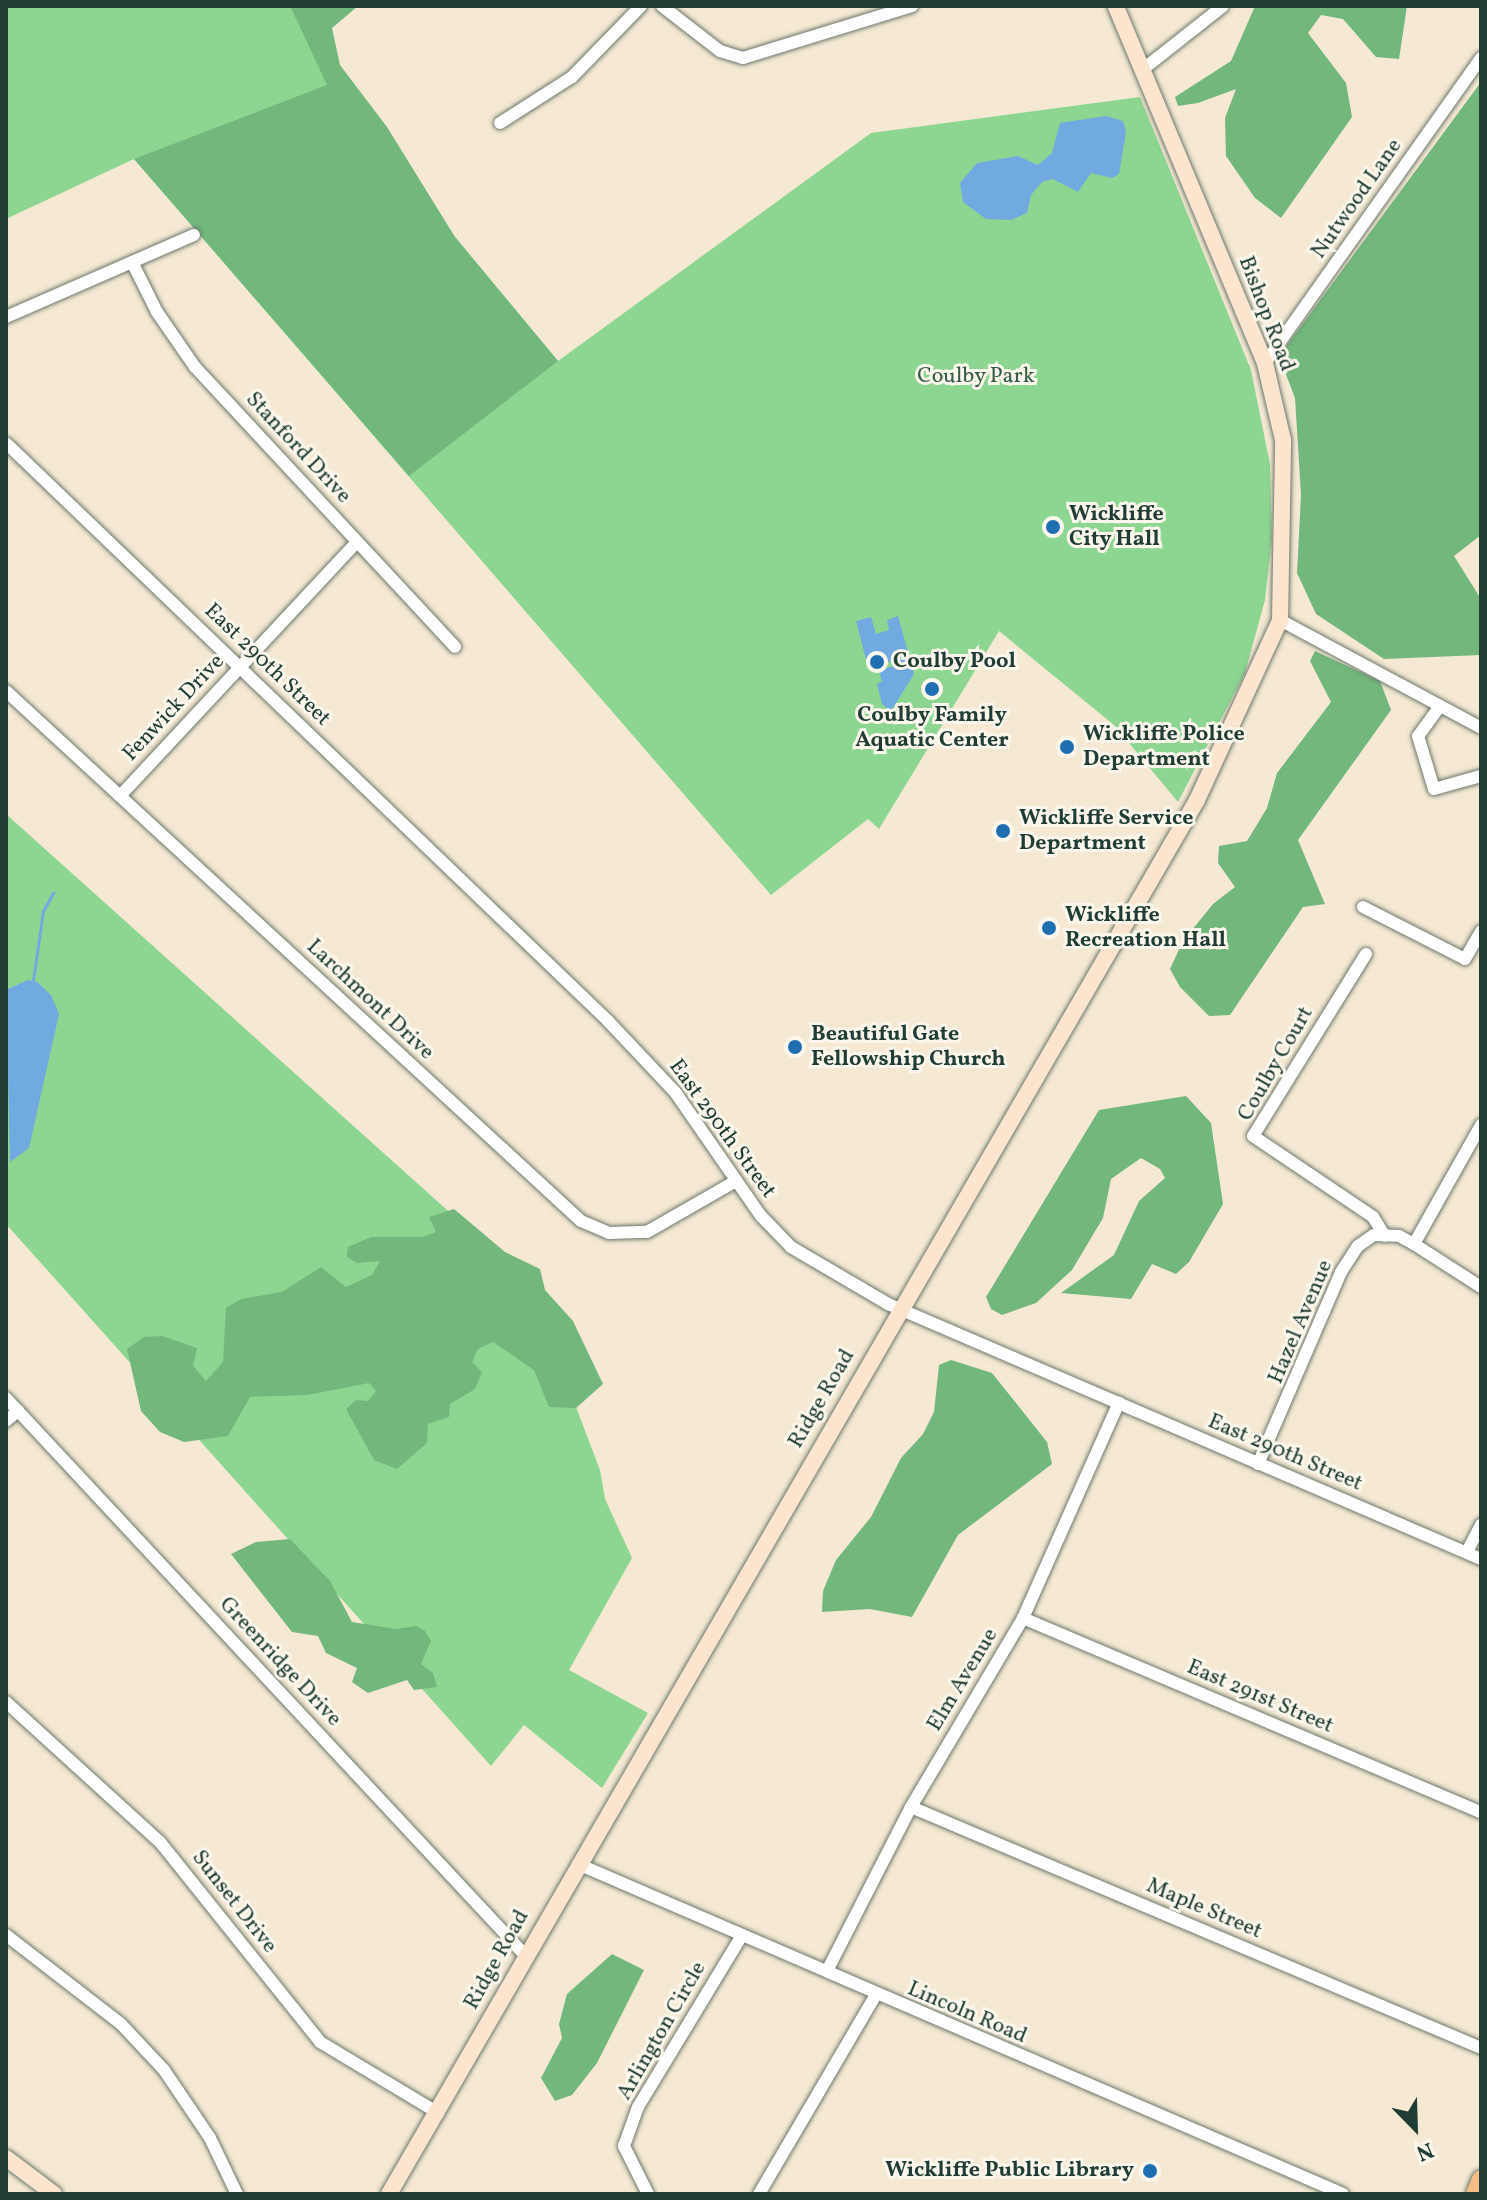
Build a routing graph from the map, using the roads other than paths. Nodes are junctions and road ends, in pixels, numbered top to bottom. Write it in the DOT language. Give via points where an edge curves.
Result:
graph roads {
  1 [pos="641,6"];
  2 [pos="662,6"];
  3 [pos="912,6"];
  4 [pos="1116,6"];
  5 [pos="1223,6"];
  6 [pos="1481,58"];
  7 [pos="1142,70"];
  8 [pos="500,123"];
  9 [pos="194,235"];
  10 [pos="132,262"];
  11 [pos="6,317"];
  12 [pos="1265,363"];
  13 [pos="6,443"];
  14 [pos="357,542"];
  15 [pos="1280,620"];
  16 [pos="455,647"];
  17 [pos="240,667"];
  18 [pos="6,691"];
  19 [pos="1440,706"];
  20 [pos="1481,728"];
  21 [pos="1481,776"];
  22 [pos="120,796"];
  23 [pos="1363,907"];
  24 [pos="1481,931"];
  25 [pos="1366,954"];
  26 [pos="1481,1125"];
  27 [pos="736,1181"];
  28 [pos="1385,1236"];
  29 [pos="1414,1244"];
  30 [pos="1481,1287"];
  31 [pos="900,1309"];
  32 [pos="6,1398"];
  33 [pos="1119,1402"];
  34 [pos="18,1411"];
  35 [pos="6,1421"];
  36 [pos="1258,1464"];
  37 [pos="1481,1524"];
  38 [pos="1467,1552"];
  39 [pos="1481,1559"];
  40 [pos="1023,1618"];
  41 [pos="6,1702"];
  42 [pos="911,1807"];
  43 [pos="1481,1812"];
  44 [pos="578,1864"];
  45 [pos="6,1935"];
  46 [pos="742,1935"];
  47 [pos="524,1954"];
  48 [pos="827,1971"];
  49 [pos="875,1996"];
  50 [pos="1481,2048"];
  51 [pos="438,2113"];
  52 [pos="6,2158"];
  53 [pos="1481,2179"];
  54 [pos="54,2194"];
  55 [pos="237,2194"];
  56 [pos="389,2194"];
  57 [pos="648,2194"];
  58 [pos="759,2194"];
  59 [pos="1343,2194"];
  60 [pos="1475,2194"];
  1 -- 8 [label="street" via="572,77"];
  2 -- 3 [label="street" via="720,51 743,58"];
  4 -- 7 [label="main road, Bishop Road"];
  5 -- 7 [label="street"];
  6 -- 12 [label="street, Nutwood Lane"];
  7 -- 12 [label="main road, Bishop Road"];
  9 -- 10 [label="street"];
  10 -- 11 [label="street"];
  10 -- 14 [label="street, Stanford Drive" via="157,312 195,367"];
  12 -- 15 [label="main road, Bishop Road" via="1283,440"];
  13 -- 17 [label="street, East 290th Street"];
  14 -- 16 [label="street, Stanford Drive"];
  14 -- 17 [label="street, Fenwick Drive"];
  15 -- 19 [label="street"];
  15 -- 31 [label="main road, Ridge Road" via="1197,800"];
  17 -- 22 [label="street, Fenwick Drive"];
  17 -- 27 [label="street, East 290th Street" via="664,1078"];
  18 -- 22 [label="street, Larchmont Drive"];
  19 -- 20 [label="street"];
  19 -- 21 [label="street" via="1418,736 1434,789"];
  22 -- 27 [label="street, Larchmont Drive" via="590,1227 617,1234 647,1232"];
  23 -- 24 [label="street" via="1465,959"];
  25 -- 28 [label="street, Coulby Court" via="1253,1136 1373,1217"];
  26 -- 29 [label="street"];
  27 -- 31 [label="street, East 290th Street" via="791,1247"];
  28 -- 29 [label="street"];
  28 -- 36 [label="street, Hazel Avenue" via="1374,1235 1358,1246 1341,1272"];
  29 -- 30 [label="street"];
  31 -- 33 [label="street, East 290th Street"];
  31 -- 44 [label="main road, Ridge Road"];
  32 -- 34 [label="street, Greenridge Drive"];
  33 -- 36 [label="street, East 290th Street"];
  33 -- 40 [label="street, Elm Avenue"];
  34 -- 35 [label="street"];
  34 -- 47 [label="street, Greenridge Drive"];
  36 -- 38 [label="street, East 290th Street"];
  37 -- 38 [label="street"];
  38 -- 39 [label="street, East 290th Street"];
  40 -- 42 [label="street, Elm Avenue"];
  40 -- 43 [label="street, East 291st Street"];
  41 -- 51 [label="street, Sunset Drive" via="160,1842 320,2042"];
  42 -- 48 [label="street, Elm Avenue"];
  42 -- 50 [label="street, Maple Street"];
  44 -- 46 [label="street, Lincoln Road"];
  44 -- 47 [label="main road, Ridge Road"];
  45 -- 55 [label="street" via="121,2024 164,2070 210,2138"];
  46 -- 48 [label="street, Lincoln Road"];
  46 -- 57 [label="street, Arlington Circle" via="633,2120 624,2146"];
  47 -- 51 [label="main road, Ridge Road"];
  48 -- 49 [label="street, Lincoln Road"];
  49 -- 58 [label="street"];
  49 -- 59 [label="street, Lincoln Road"];
  51 -- 56 [label="main road, Ridge Road"];
  52 -- 54 [label="main road"];
  53 -- 60 [label="main road"];
}
